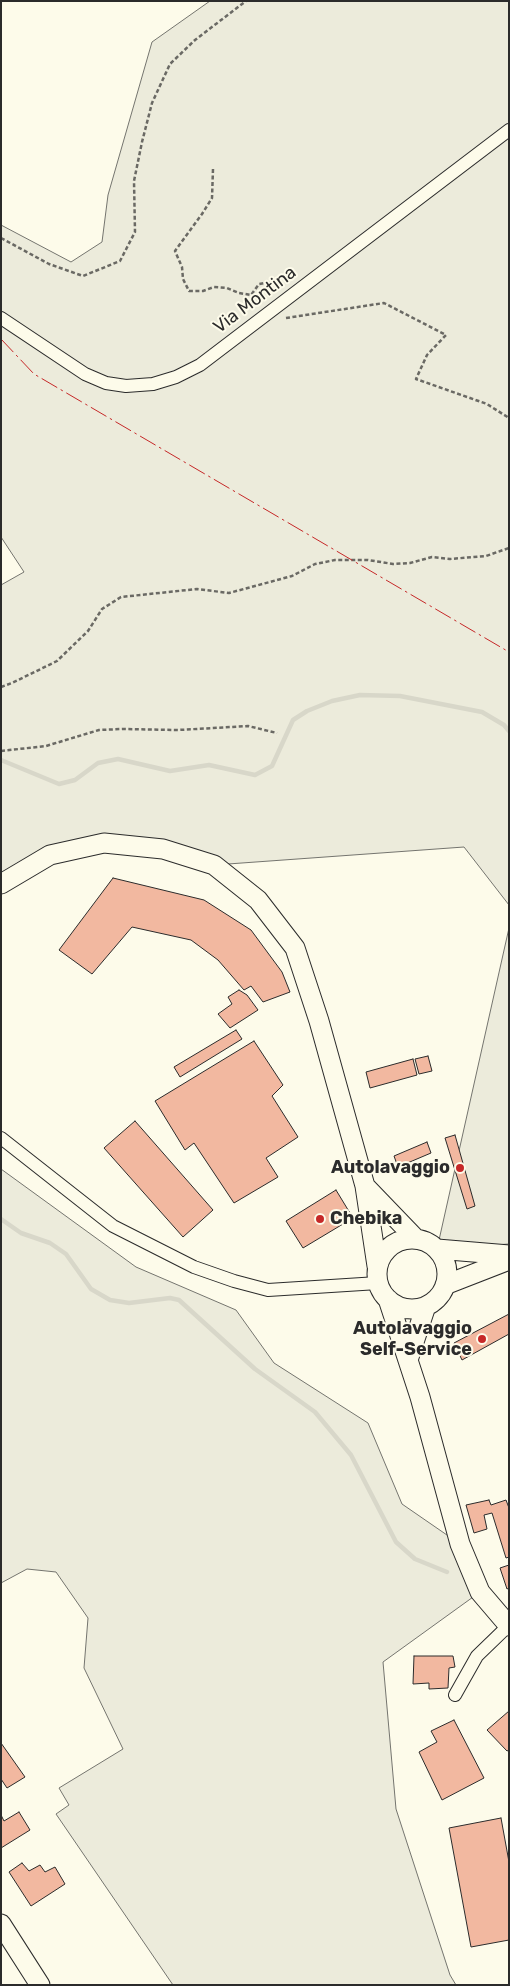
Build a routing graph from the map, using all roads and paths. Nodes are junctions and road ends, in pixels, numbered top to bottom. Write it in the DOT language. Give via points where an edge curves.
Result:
graph roads {
  1 [pos="246,1"];
  2 [pos="509,130"];
  3 [pos="213,169"];
  4 [pos="1,238"];
  5 [pos="291,295"];
  6 [pos="1,318"];
  7 [pos="283,318"];
  8 [pos="509,418"];
  9 [pos="509,548"];
  10 [pos="1,687"];
  11 [pos="277,733"];
  12 [pos="1,751"];
  13 [pos="1,884"];
  14 [pos="1,1138"];
  15 [pos="365,1186"];
  16 [pos="416,1239"];
  17 [pos="437,1249"];
  18 [pos="509,1255"];
  19 [pos="509,1260"];
  20 [pos="378,1275"];
  21 [pos="445,1285"];
  22 [pos="388,1300"];
  23 [pos="426,1306"];
  24 [pos="408,1360"];
  25 [pos="508,1626"];
  26 [pos="455,1695"];
  27 [pos="1,1924"];
  28 [pos="40,1985"];
  1 -- 4 [label="path" via="195,40 170,64 152,103 142,142 134,181 135,232 120,261 83,276 49,264"];
  2 -- 5 [label="street, Via Montina"];
  3 -- 5 [label="path" via="212,198 175,251 189,291 214,287 250,294 259,284 278,281"];
  5 -- 6 [label="street, Via Montina" via="200,365 154,384 126,386 106,383 85,374"];
  7 -- 8 [label="path" via="384,303 446,336 427,356 416,379 487,404"];
  9 -- 10 [label="path" via="486,556 432,557 410,563 334,560 314,564 292,576 229,593 197,589 121,596 102,609 88,631 57,661"];
  11 -- 12 [label="path" via="248,726 99,730 46,746"];
  13 -- 15 [label="main road" via="50,854 104,843 163,849 214,865 258,900 295,948"];
  14 -- 20 [label="street" via="113,1226 194,1267 268,1290"];
  15 -- 16 [label="main road"];
  15 -- 20 [label="main road"];
  16 -- 17 [label="main road"];
  16 -- 20 [label="main road" via="396,1242 383,1253"];
  17 -- 18 [label="main road"];
  17 -- 21 [label="main road" via="446,1270"];
  19 -- 21 [label="main road"];
  20 -- 22 [label="main road"];
  21 -- 23 [label="main road"];
  22 -- 23 [label="main road" via="406,1308"];
  22 -- 24 [label="main road"];
  23 -- 24 [label="main road"];
  24 -- 25 [label="main road" via="460,1544 480,1592"];
  25 -- 26 [label="street" via="477,1656"];
  27 -- 28 [label="main road"];
}
